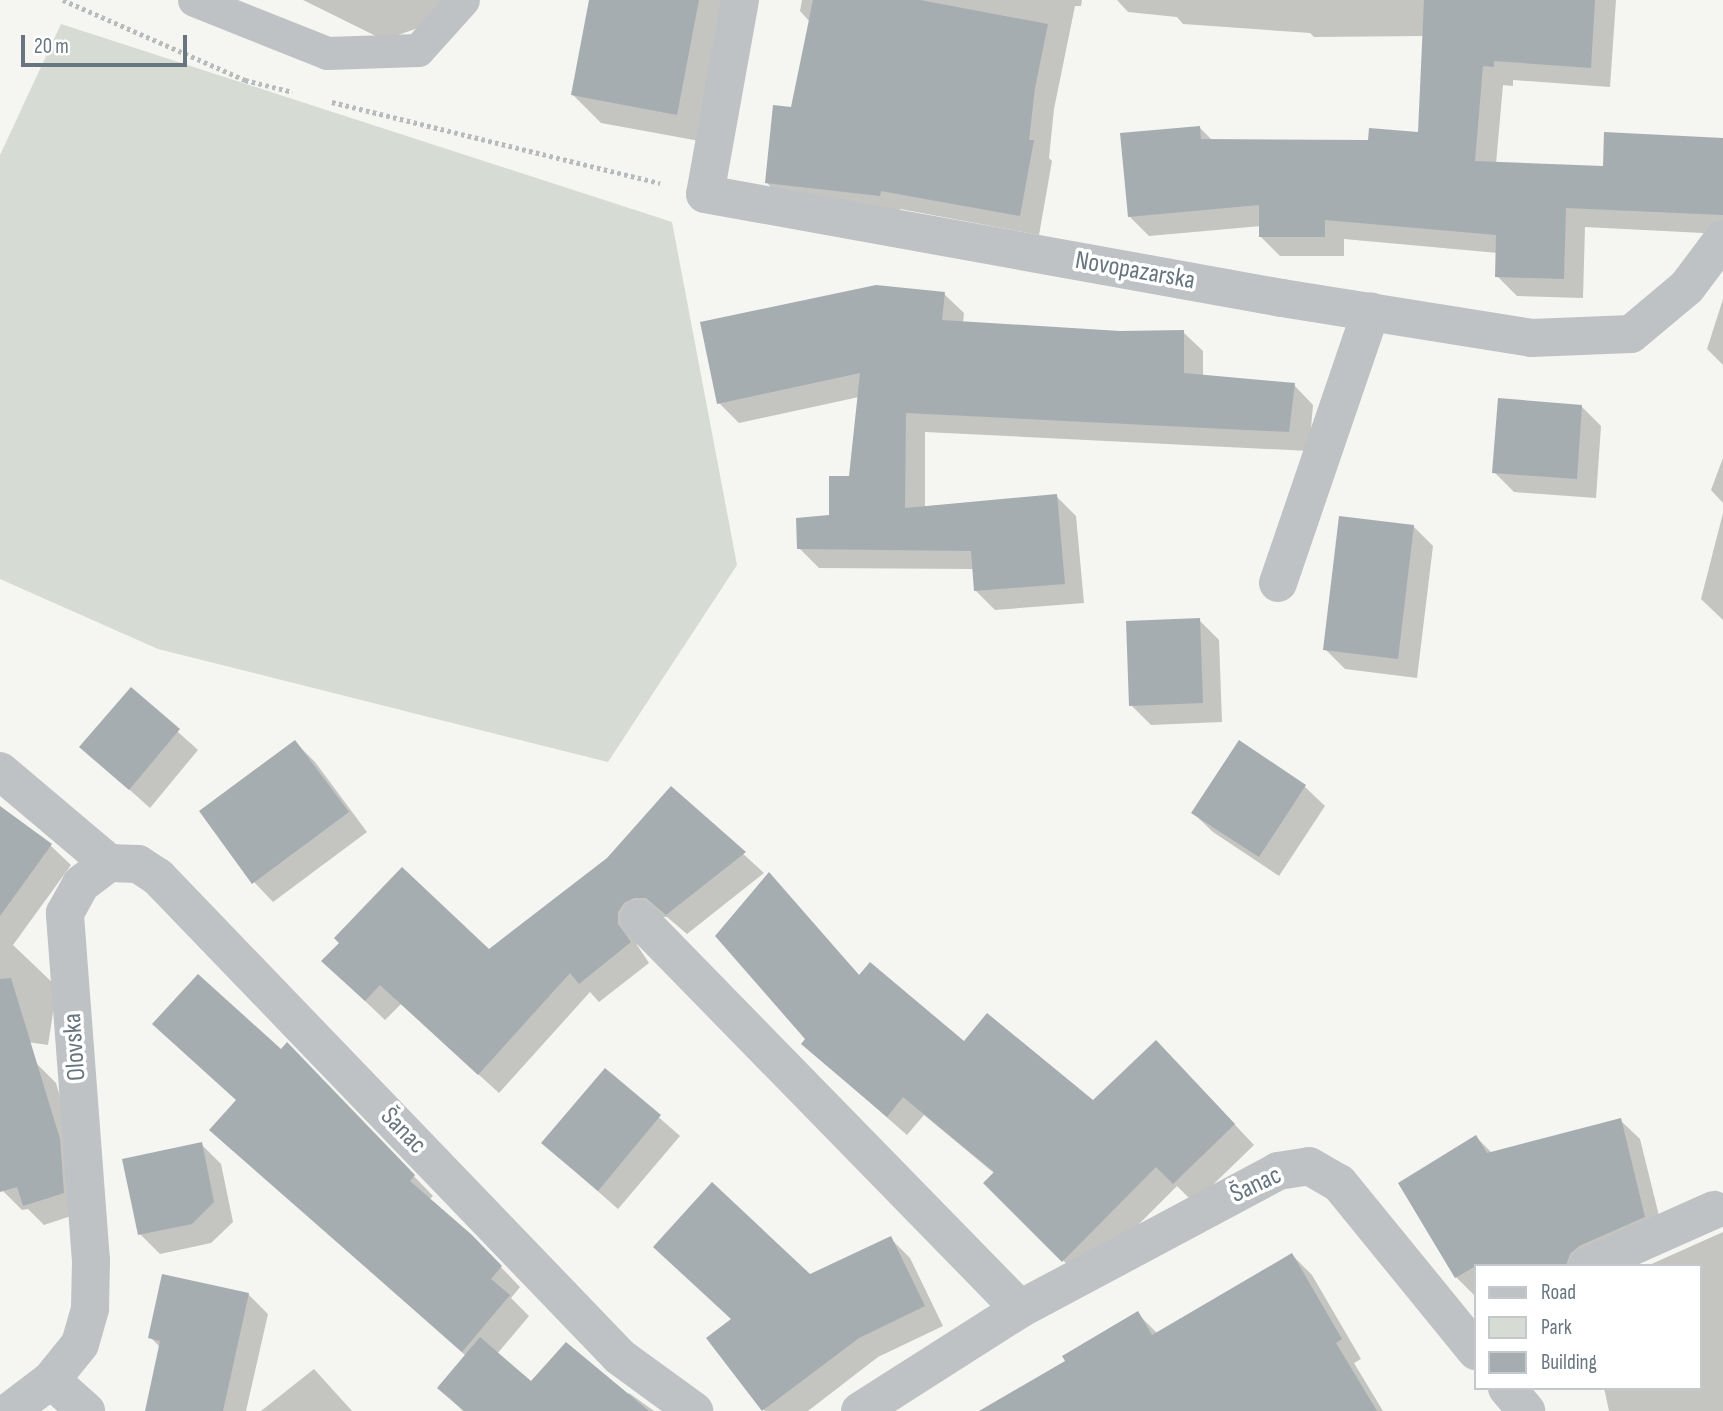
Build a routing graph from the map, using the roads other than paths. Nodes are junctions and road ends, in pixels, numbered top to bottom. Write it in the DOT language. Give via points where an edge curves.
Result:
graph roads {
  1 [pos="194,0"];
  2 [pos="463,0"];
  3 [pos="740,0"];
  4 [pos="1723,239"];
  5 [pos="1371,312"];
  6 [pos="1278,583"];
  7 [pos="0,771"];
  8 [pos="109,863"];
  9 [pos="639,919"];
  10 [pos="1714,1210"];
  11 [pos="1592,1264"];
  12 [pos="1020,1309"];
  13 [pos="1469,1331"];
  14 [pos="51,1380"];
  15 [pos="1509,1390"];
  16 [pos="10,1411"];
  17 [pos="86,1411"];
  18 [pos="694,1411"];
  19 [pos="860,1411"];
  20 [pos="1526,1411"];
  1 -- 2 [label="lane" via="327,53 418,50"];
  3 -- 5 [label="street, Novopazarska" via="705,194"];
  4 -- 5 [label="street, Novopazarska" via="1687,287 1631,334 1531,338"];
  5 -- 6 [label="street"];
  7 -- 8 [label="street"];
  8 -- 14 [label="street, Olovska" via="81,884 65,912 91,1261 90,1308 79,1344"];
  8 -- 18 [label="street, Šanac" via="138,864 158,877 620,1357"];
  9 -- 12 [label="street"];
  10 -- 11 [label="street"];
  12 -- 13 [label="street, Šanac" via="1278,1171 1309,1166 1339,1183"];
  12 -- 19 [label="street, Šanac"];
  14 -- 16 [label="street, Olovska"];
  14 -- 17 [label="street"];
  15 -- 20 [label="street"];
}
